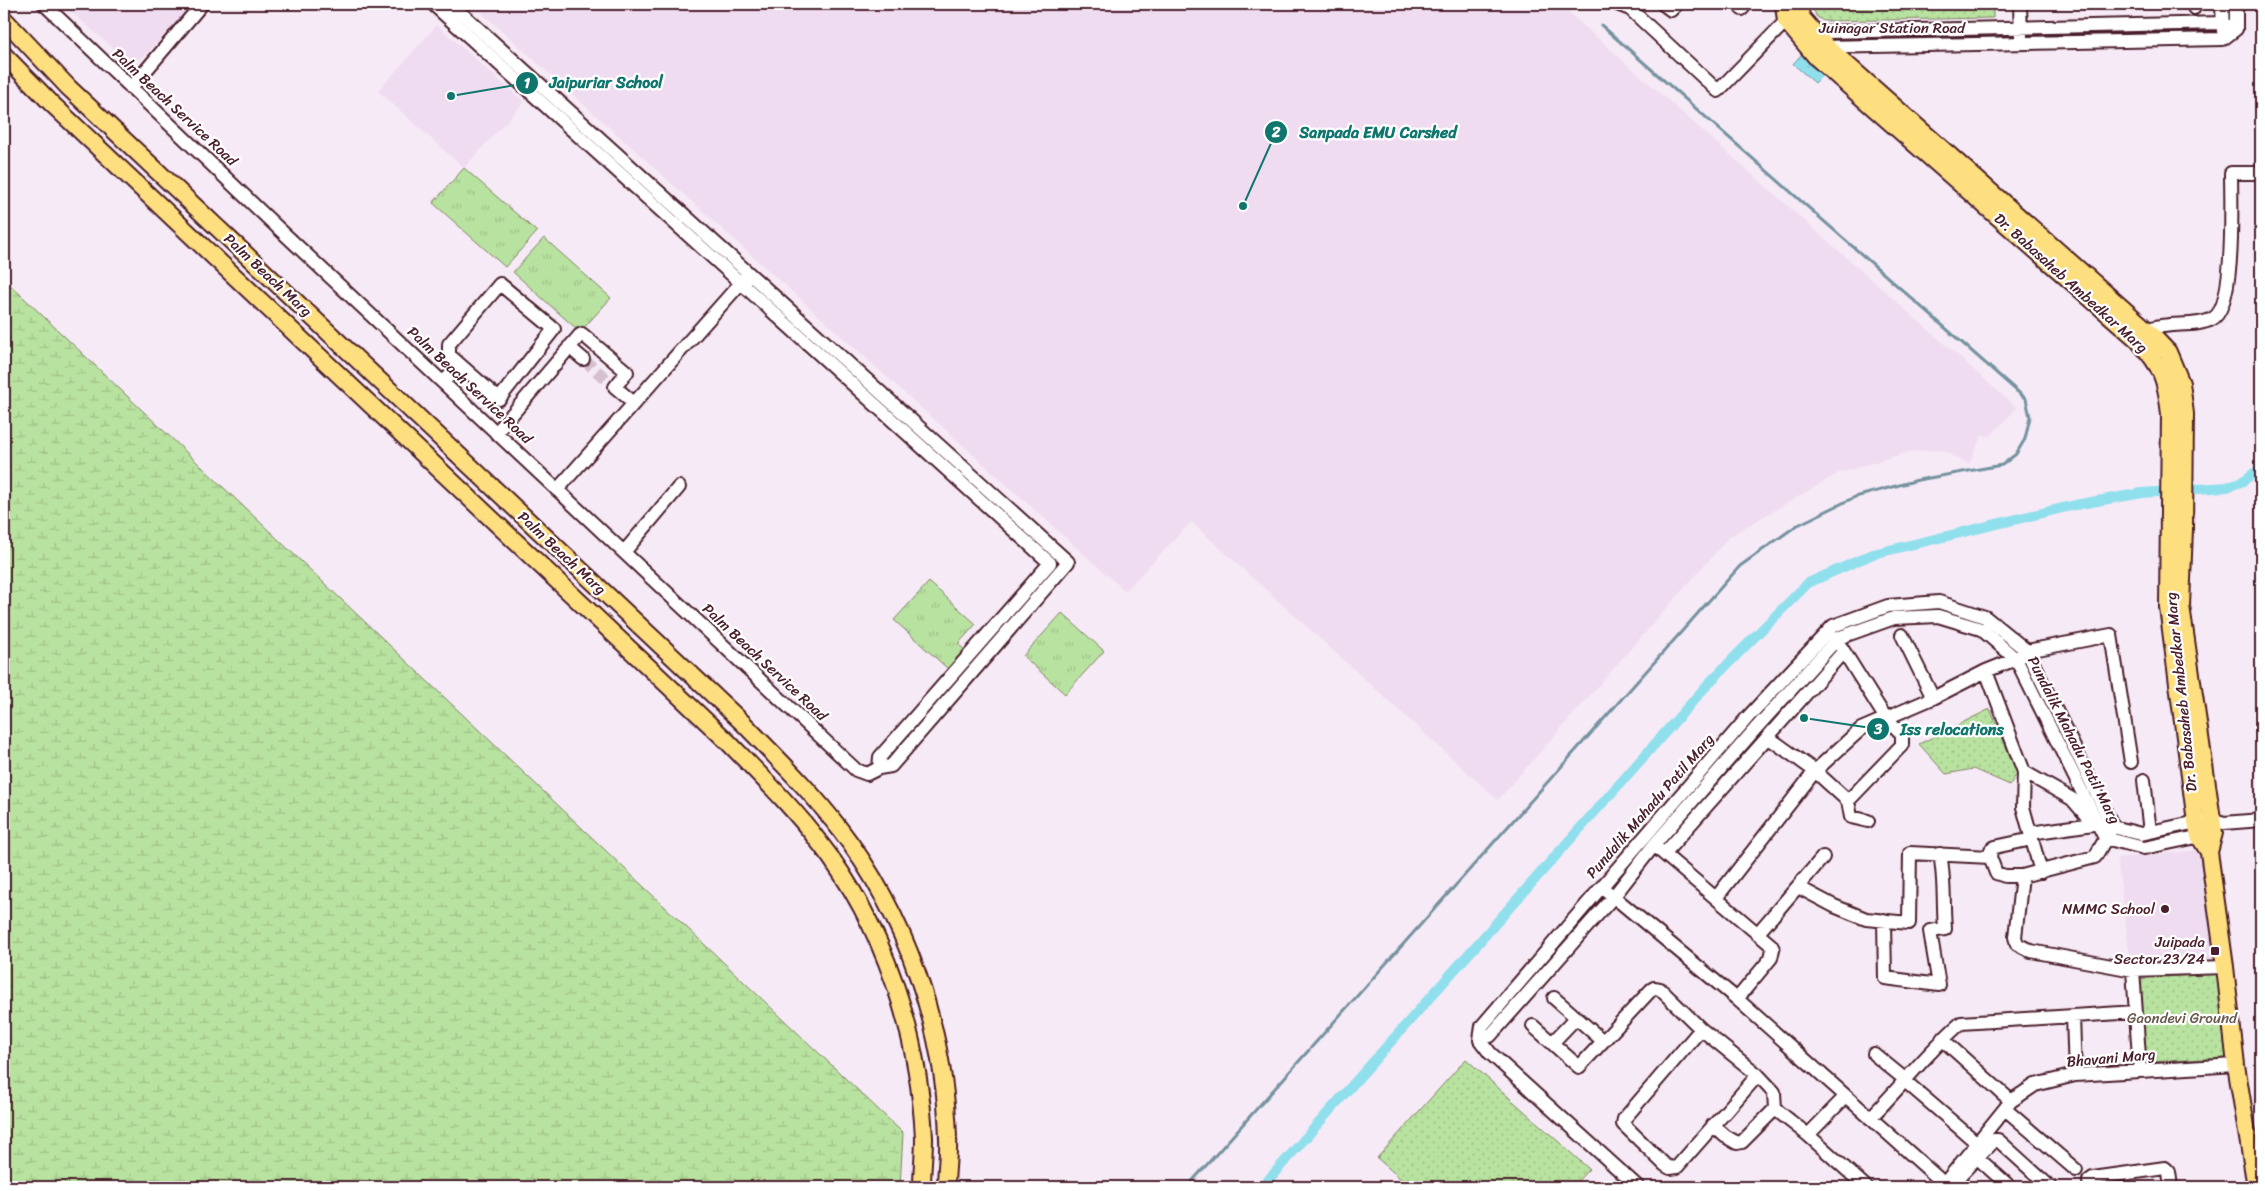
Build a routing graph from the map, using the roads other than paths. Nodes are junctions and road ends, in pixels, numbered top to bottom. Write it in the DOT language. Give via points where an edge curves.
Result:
graph roads {
  1 [pos="44,4"];
  2 [pos="202,4"];
  3 [pos="434,4"];
  4 [pos="1617,4"];
  5 [pos="1663,4"];
  6 [pos="1677,4"];
  7 [pos="1784,4"];
  8 [pos="2020,4"];
  9 [pos="2222,4"];
  10 [pos="2236,4"];
  11 [pos="454,5"];
  12 [pos="1795,14"];
  13 [pos="4,19"];
  14 [pos="2222,23"];
  15 [pos="2021,28"];
  16 [pos="2236,29"];
  17 [pos="2223,39"];
  18 [pos="1816,43"];
  19 [pos="2021,43"];
  20 [pos="4,55"];
  21 [pos="131,88"];
  22 [pos="2261,173"];
  23 [pos="1997,207"];
  24 [pos="745,279"];
  25 [pos="2147,330"];
  26 [pos="570,347"];
  27 [pos="583,359"];
  28 [pos="460,366"];
  29 [pos="443,382"];
  30 [pos="634,403"];
  31 [pos="2177,414"];
  32 [pos="496,433"];
  33 [pos="679,486"];
  34 [pos="557,490"];
  35 [pos="624,552"];
  36 [pos="1050,562"];
  37 [pos="1068,562"];
  38 [pos="1833,626"];
  39 [pos="1902,635"];
  40 [pos="1838,638"];
  41 [pos="2027,651"];
  42 [pos="1843,652"];
  43 [pos="2016,659"];
  44 [pos="1986,670"];
  45 [pos="1933,698"];
  46 [pos="1886,717"];
  47 [pos="1769,738"];
  48 [pos="2131,762"];
  49 [pos="879,768"];
  50 [pos="1815,771"];
  51 [pos="2024,772"];
  52 [pos="2144,780"];
  53 [pos="1848,801"];
  54 [pos="2261,820"];
  55 [pos="1868,821"];
  56 [pos="2093,824"];
  57 [pos="2113,827"];
  58 [pos="2209,827"];
  59 [pos="2150,832"];
  60 [pos="2031,836"];
  61 [pos="2105,838"];
  62 [pos="1650,841"];
  63 [pos="1664,854"];
  64 [pos="1940,854"];
  65 [pos="1823,857"];
  66 [pos="1990,858"];
  67 [pos="2041,872"];
  68 [pos="2022,876"];
  69 [pos="1601,886"];
  70 [pos="1798,887"];
  71 [pos="1614,896"];
  72 [pos="1716,898"];
  73 [pos="1884,920"];
  74 [pos="1758,933"];
  75 [pos="2225,967"];
  76 [pos="2133,970"];
  77 [pos="1554,998"];
  78 [pos="1737,999"];
  79 [pos="2136,1012"];
  80 [pos="2073,1016"];
  81 [pos="1576,1018"];
  82 [pos="1533,1026"];
  83 [pos="1701,1029"];
  84 [pos="1942,1039"];
  85 [pos="1480,1040"];
  86 [pos="1603,1041"];
  87 [pos="1552,1043"];
  88 [pos="1874,1054"];
  89 [pos="2236,1065"];
  90 [pos="2140,1071"];
  91 [pos="1758,1075"];
  92 [pos="2075,1075"];
  93 [pos="1906,1082"];
  94 [pos="1846,1096"];
  95 [pos="2008,1105"];
  96 [pos="1775,1109"];
  97 [pos="1870,1118"];
  98 [pos="1713,1125"];
  99 [pos="1808,1135"];
  100 [pos="1975,1151"];
  101 [pos="2076,1170"];
  102 [pos="1946,1185"];
  103 [pos="922,1187"];
  104 [pos="946,1187"];
  105 [pos="1638,1187"];
  106 [pos="1866,1187"];
  107 [pos="1965,1187"];
  108 [pos="2010,1187"];
  109 [pos="2050,1187"];
  110 [pos="2090,1187"];
  111 [pos="2171,1187"];
  112 [pos="2256,1187"];
  1 -- 21 [label="street, Palm Beach Service Road"];
  2 -- 21 [label="street"];
  3 -- 24 [label="street"];
  4 -- 12 [label="street" via="1630,9 1718,91"];
  5 -- 6 [label="street" via="1671,10"];
  7 -- 12 [label="main road"];
  8 -- 15 [label="street"];
  9 -- 14 [label="street"];
  10 -- 16 [label="street"];
  11 -- 24 [label="street"];
  12 -- 18 [label="main road, Dr. Babasaheb Ambedkar Marg"];
  13 -- 104 [label="main road, Palm Beach Marg" via="68,87 744,724 798,779 839,828 875,883 905,943 933,1023 942,1073 948,1139"];
  14 -- 15 [label="street, Juinagar Station Road"];
  14 -- 16 [label="street, Juinagar Station Road"];
  14 -- 17 [label="street"];
  15 -- 18 [label="street, Juinagar Station Road" via="1826,32"];
  15 -- 19 [label="street"];
  16 -- 17 [label="street"];
  17 -- 19 [label="street, Juinagar Station Road"];
  18 -- 19 [label="street, Juinagar Station Road"];
  18 -- 23 [label="main road, Dr. Babasaheb Ambedkar Marg"];
  18 -- 23 [label="main road, Dr. Babasaheb Ambedkar Marg"];
  20 -- 103 [label="main road, Palm Beach Marg" via="52,104 727,741 820,842 854,895 883,952 909,1029 918,1076 924,1139"];
  21 -- 29 [label="street, Palm Beach Service Road"];
  22 -- 25 [label="street" via="2231,173 2232,247 2225,298 2219,313 2206,321"];
  23 -- 25 [label="main road, Dr. Babasaheb Ambedkar Marg"];
  23 -- 31 [label="main road, Dr. Babasaheb Ambedkar Marg" via="2156,360"];
  24 -- 30 [label="street"];
  24 -- 36 [label="street"];
  24 -- 37 [label="street"];
  25 -- 31 [label="main road, Dr. Babasaheb Ambedkar Marg" via="2168,352 2181,383"];
  26 -- 27 [label="street"];
  26 -- 30 [label="street" via="582,334 627,372 615,386"];
  26 -- 32 [label="street"];
  28 -- 28 [label="street" via="499,399 554,329 500,284 450,344 449,356"];
  28 -- 29 [label="street"];
  29 -- 32 [label="street, Palm Beach Service Road"];
  30 -- 34 [label="street"];
  31 -- 58 [label="main road, Dr. Babasaheb Ambedkar Marg" via="2181,606"];
  32 -- 34 [label="street, Palm Beach Service Road"];
  33 -- 35 [label="street"];
  34 -- 35 [label="street, Palm Beach Service Road"];
  35 -- 49 [label="street, Palm Beach Service Road" via="856,770 867,774"];
  36 -- 37 [label="street"];
  36 -- 49 [label="street" via="880,757"];
  37 -- 49 [label="street" via="891,766"];
  38 -- 40 [label="street"];
  38 -- 41 [label="street, Pundalik Mahadu Patil Marg" via="1888,606 1939,602 1985,617"];
  38 -- 62 [label="street, Pundalik Mahadu Patil Marg" via="1747,718"];
  39 -- 45 [label="street"];
  40 -- 42 [label="street"];
  40 -- 43 [label="street, Pundalik Mahadu Patil Marg" via="1894,618 1938,616 1981,630"];
  40 -- 62 [label="street, Pundalik Mahadu Patil Marg"];
  41 -- 43 [label="street"];
  41 -- 48 [label="street" via="2111,636"];
  41 -- 57 [label="street, Pundalik Mahadu Patil Marg"];
  42 -- 46 [label="street"];
  42 -- 47 [label="street"];
  43 -- 44 [label="street"];
  43 -- 61 [label="street, Pundalik Mahadu Patil Marg"];
  44 -- 45 [label="street"];
  44 -- 51 [label="street"];
  45 -- 46 [label="street"];
  46 -- 50 [label="street" via="1861,728"];
  46 -- 53 [label="street" via="1902,734 1902,745"];
  47 -- 50 [label="street"];
  47 -- 63 [label="street"];
  50 -- 53 [label="street"];
  50 -- 72 [label="street"];
  51 -- 56 [label="street" via="2072,799"];
  51 -- 60 [label="street" via="2023,807"];
  52 -- 59 [label="street"];
  53 -- 55 [label="street" via="1852,817"];
  54 -- 58 [label="street"];
  56 -- 60 [label="street"];
  56 -- 61 [label="street"];
  57 -- 59 [label="street, Pundalik Mahadu Patil Marg" via="2141,834"];
  57 -- 61 [label="street"];
  58 -- 59 [label="street, Pundalik Mahadu Patil Marg"];
  58 -- 61 [label="street, Pundalik Mahadu Patil Marg" via="2144,848"];
  58 -- 75 [label="main road, Dr. Babasaheb Ambedkar Marg" via="2209,852"];
  60 -- 66 [label="street" via="1995,847"];
  60 -- 67 [label="street"];
  61 -- 67 [label="street" via="2095,858"];
  62 -- 63 [label="street"];
  62 -- 69 [label="street, Pundalik Mahadu Patil Marg"];
  62 -- 71 [label="street, Pundalik Mahadu Patil Marg"];
  63 -- 72 [label="street"];
  64 -- 66 [label="street"];
  64 -- 73 [label="street" via="1910,853 1909,922"];
  64 -- 73 [label="street" via="1945,929 1930,931 1939,986 1884,978"];
  65 -- 70 [label="street"];
  66 -- 68 [label="street" via="1996,873"];
  67 -- 68 [label="street"];
  68 -- 76 [label="street" via="2015,937 2017,944 2022,948"];
  69 -- 71 [label="street"];
  69 -- 85 [label="street, Pundalik Mahadu Patil Marg" via="1482,1026"];
  70 -- 73 [label="street" via="1866,919"];
  70 -- 74 [label="street"];
  71 -- 78 [label="street"];
  71 -- 85 [label="street, Pundalik Mahadu Patil Marg" via="1490,1036"];
  72 -- 74 [label="street"];
  74 -- 78 [label="street" via="1771,945 1773,954"];
  75 -- 76 [label="street"];
  75 -- 89 [label="main road, Dr. Babasaheb Ambedkar Marg"];
  76 -- 79 [label="street"];
  77 -- 81 [label="street"];
  78 -- 94 [label="street"];
  79 -- 80 [label="street"];
  79 -- 90 [label="street"];
  80 -- 84 [label="street" via="1961,1023"];
  80 -- 92 [label="street"];
  81 -- 86 [label="street"];
  81 -- 87 [label="street"];
  82 -- 87 [label="street"];
  83 -- 86 [label="street" via="1660,989 1654,988"];
  83 -- 91 [label="street"];
  83 -- 98 [label="street" via="1623,1124 1670,1168 1677,1167"];
  84 -- 93 [label="street"];
  84 -- 95 [label="street"];
  85 -- 105 [label="street" via="1490,1053"];
  86 -- 87 [label="street" via="1579,1067"];
  88 -- 93 [label="street"];
  89 -- 90 [label="street, Bhavani Marg"];
  89 -- 112 [label="main road, Dr. Babasaheb Ambedkar Marg"];
  90 -- 92 [label="street, Bhavani Marg"];
  91 -- 96 [label="street" via="1774,1092"];
  91 -- 98 [label="street"];
  92 -- 95 [label="street, Bhavani Marg" via="2035,1086"];
  93 -- 97 [label="street"];
  93 -- 100 [label="street"];
  94 -- 97 [label="street"];
  94 -- 99 [label="street"];
  95 -- 100 [label="street, Bhavani Marg"];
  95 -- 101 [label="street"];
  96 -- 98 [label="street" via="1742,1142 1737,1143 1725,1136"];
  96 -- 99 [label="street"];
  97 -- 102 [label="street"];
  99 -- 106 [label="street"];
  100 -- 102 [label="street, Bhavani Marg"];
  100 -- 107 [label="street" via="1959,1176"];
  100 -- 108 [label="street"];
  100 -- 109 [label="street" via="1998,1140"];
  110 -- 111 [label="street" via="2089,1181 2093,1178 2165,1168 2169,1172"];
}
